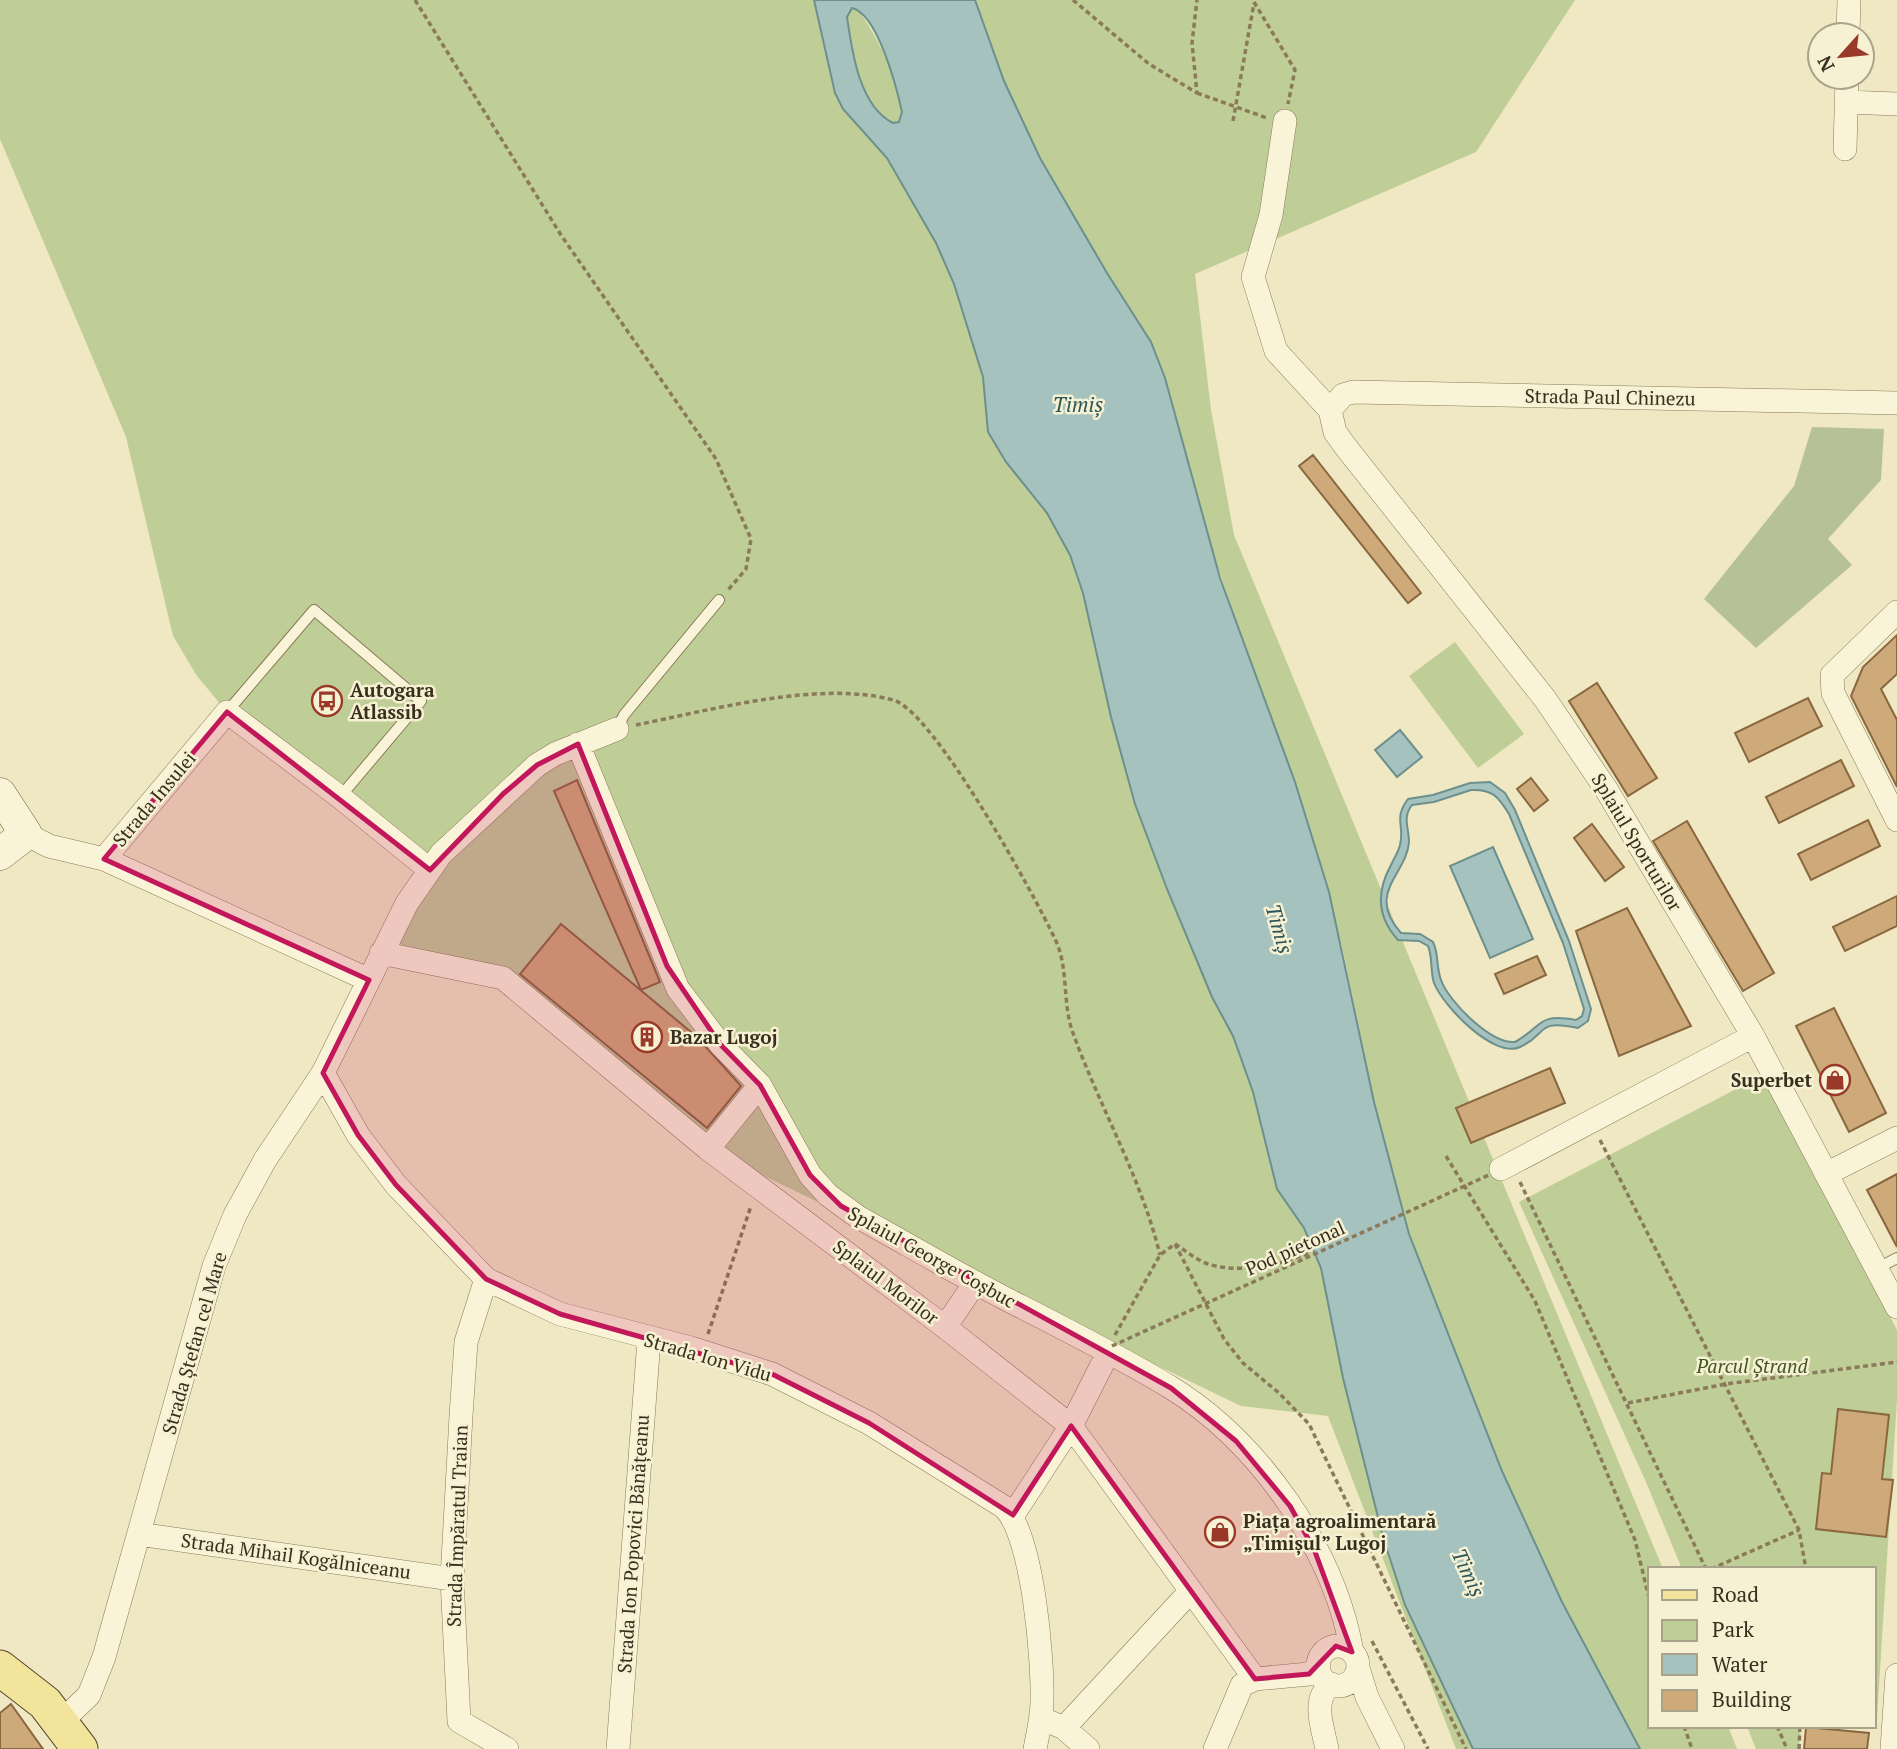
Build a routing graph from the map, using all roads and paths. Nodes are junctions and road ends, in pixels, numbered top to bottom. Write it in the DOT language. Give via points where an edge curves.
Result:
graph roads {
  1 [pos="415,0"];
  2 [pos="1073,0"];
  3 [pos="1197,0"];
  4 [pos="1849,0"];
  5 [pos="1254,1"];
  6 [pos="1848,21"];
  7 [pos="1846,91"];
  8 [pos="1197,93"];
  9 [pos="1846,102"];
  10 [pos="1897,104"];
  11 [pos="1237,107"];
  12 [pos="1233,121"];
  13 [pos="1285,121"];
  14 [pos="1845,149"];
  15 [pos="1897,403"];
  16 [pos="1330,410"];
  17 [pos="719,600"];
  18 [pos="1897,612"];
  19 [pos="227,712"];
  20 [pos="617,729"];
  21 [pos="578,744"];
  22 [pos="0,794"];
  23 [pos="340,797"];
  24 [pos="1897,820"];
  25 [pos="26,834"];
  26 [pos="0,854"];
  27 [pos="104,859"];
  28 [pos="430,870"];
  29 [pos="381,953"];
  30 [pos="369,980"];
  31 [pos="1754,1037"];
  32 [pos="323,1073"];
  33 [pos="760,1085"];
  34 [pos="1591,1122"];
  35 [pos="1897,1138"];
  36 [pos="708,1149"];
  37 [pos="1446,1156"];
  38 [pos="1500,1169"];
  39 [pos="1826,1174"];
  40 [pos="828,1195"];
  41 [pos="752,1205"];
  42 [pos="806,1223"];
  43 [pos="1175,1244"];
  44 [pos="1310,1253"];
  45 [pos="1160,1255"];
  46 [pos="1897,1258"];
  47 [pos="1876,1269"];
  48 [pos="486,1279"];
  49 [pos="975,1283"];
  50 [pos="1897,1307"];
  51 [pos="945,1327"];
  52 [pos="706,1339"];
  53 [pos="649,1340"];
  54 [pos="1112,1344"];
  55 [pos="1897,1362"];
  56 [pos="1726,1384"];
  57 [pos="1628,1403"];
  58 [pos="1071,1426"];
  59 [pos="1013,1515"];
  60 [pos="1799,1530"];
  61 [pos="139,1534"];
  62 [pos="1705,1567"];
  63 [pos="1716,1567"];
  64 [pos="1807,1567"];
  65 [pos="452,1579"];
  66 [pos="1648,1594"];
  67 [pos="1186,1596"];
  68 [pos="1346,1665"];
  69 [pos="0,1668"];
  70 [pos="1897,1675"];
  71 [pos="1255,1679"];
  72 [pos="1041,1719"];
  73 [pos="1065,1728"];
  74 [pos="1685,1728"];
  75 [pos="1778,1728"];
  76 [pos="1800,1728"];
  77 [pos="71,1735"];
  78 [pos="507,1749"];
  79 [pos="618,1749"];
  80 [pos="1035,1749"];
  81 [pos="1088,1749"];
  82 [pos="1215,1749"];
  83 [pos="1327,1749"];
  84 [pos="1393,1749"];
  85 [pos="1428,1749"];
  86 [pos="1466,1749"];
  87 [pos="1692,1749"];
  88 [pos="1787,1749"];
  89 [pos="1799,1749"];
  90 [pos="1892,1749"];
  1 -- 17 [label="path" via="561,235 716,459 751,539 746,569"];
  2 -- 8 [label="path" via="1149,64"];
  3 -- 8 [label="path" via="1192,43"];
  4 -- 6 [label="street"];
  5 -- 11 [label="path"];
  5 -- 13 [label="path" via="1295,70"];
  7 -- 9 [label="street"];
  8 -- 11 [label="path"];
  9 -- 10 [label="street"];
  9 -- 14 [label="street"];
  11 -- 12 [label="path"];
  11 -- 13 [label="path"];
  13 -- 16 [label="street" via="1271,215 1253,277 1276,351"];
  15 -- 16 [label="street, Strada Paul Chinezu" via="1353,392 1343,395"];
  16 -- 31 [label="street, Splaiul Sporturilor" via="1335,432 1345,446 1545,699 1606,789"];
  17 -- 20 [label="lane"];
  18 -- 24 [label="street" via="1832,675 1833,693"];
  19 -- 23 [label="street"];
  19 -- 23 [label="lane" via="314,610 421,701"];
  19 -- 27 [label="street, Strada Insulei"];
  20 -- 21 [label="street, Strada Ștefan cel Mare"];
  20 -- 45 [label="path" via="822,693 895,700 931,734 958,767 1057,942 1071,1030 1150,1216"];
  21 -- 28 [label="street, Strada Ștefan cel Mare" via="537,765 460,834"];
  21 -- 33 [label="street, Splaiul George Coșbuc" via="678,989 720,1044"];
  22 -- 25 [label="main road"];
  23 -- 28 [label="street"];
  25 -- 26 [label="main road"];
  25 -- 27 [label="street" via="49,846"];
  27 -- 30 [label="street, Strada Insulei"];
  28 -- 29 [label="street, Strada Ștefan cel Mare"];
  29 -- 30 [label="street, Strada Ștefan cel Mare"];
  29 -- 36 [label="street, Splaiul Morilor" via="503,978"];
  30 -- 32 [label="street, Strada Ștefan cel Mare"];
  31 -- 34 [label="street"];
  31 -- 39 [label="street, Splaiul Sporturilor"];
  32 -- 48 [label="street, Strada Ion Vidu" via="358,1135 396,1185"];
  32 -- 61 [label="street, Strada Ștefan cel Mare" via="265,1160 214,1266"];
  33 -- 36 [label="street"];
  33 -- 40 [label="street, Splaiul George Coșbuc" via="798,1156"];
  34 -- 38 [label="street"];
  34 -- 56 [label="path"];
  35 -- 39 [label="street"];
  36 -- 42 [label="street, Splaiul Morilor"];
  37 -- 66 [label="path" via="1535,1301 1635,1541"];
  38 -- 54 [label="path, Pod pietonal, bridge"];
  38 -- 57 [label="path"];
  39 -- 47 [label="street, Splaiul Sporturilor"];
  40 -- 42 [label="street"];
  40 -- 49 [label="street, Splaiul George Coșbuc"];
  41 -- 52 [label="path"];
  42 -- 51 [label="street, Splaiul Morilor"];
  43 -- 44 [label="path" via="1207,1264 1250,1268"];
  43 -- 45 [label="path"];
  43 -- 86 [label="path" via="1224,1339 1243,1363 1309,1424"];
  45 -- 54 [label="path"];
  46 -- 47 [label="lane"];
  47 -- 50 [label="street, Splaiul Sporturilor"];
  48 -- 53 [label="street, Strada Ion Vidu" via="560,1314"];
  48 -- 65 [label="street, Strada Împăratul Traian" via="466,1342"];
  49 -- 51 [label="street"];
  49 -- 54 [label="street, Splaiul George Coșbuc"];
  51 -- 58 [label="street, Splaiul Morilor"];
  53 -- 59 [label="street, Strada Ion Vidu" via="732,1360 812,1393 869,1423"];
  53 -- 79 [label="street, Strada Ion Popovici Bănățeanu"];
  54 -- 58 [label="street"];
  54 -- 68 [label="street, Splaiul George Coșbuc" via="1207,1415 1262,1470 1290,1506 1333,1587"];
  55 -- 56 [label="path"];
  56 -- 57 [label="path"];
  56 -- 60 [label="path"];
  57 -- 62 [label="path"];
  58 -- 59 [label="street"];
  58 -- 71 [label="street, Splaiul Morilor"];
  59 -- 72 [label="street" via="1039,1626"];
  60 -- 63 [label="path"];
  60 -- 64 [label="path"];
  61 -- 65 [label="street, Strada Mihail Kogălniceanu"];
  61 -- 77 [label="street, Strada Ștefan cel Mare" via="97,1678"];
  65 -- 78 [label="street, Strada Împăratul Traian" via="456,1715 463,1726"];
  67 -- 73 [label="street"];
  68 -- 71 [label="street" via="1293,1677"];
  68 -- 83 [label="street" via="1323,1690 1319,1706"];
  68 -- 84 [label="street"];
  68 -- 85 [label="path"];
  69 -- 77 [label="main road" via="23,1683"];
  70 -- 90 [label="street"];
  71 -- 82 [label="street" via="1237,1693"];
  72 -- 73 [label="street"];
  72 -- 80 [label="street"];
  73 -- 81 [label="street"];
  74 -- 87 [label="path"];
  75 -- 88 [label="path"];
  76 -- 89 [label="path"];
}
